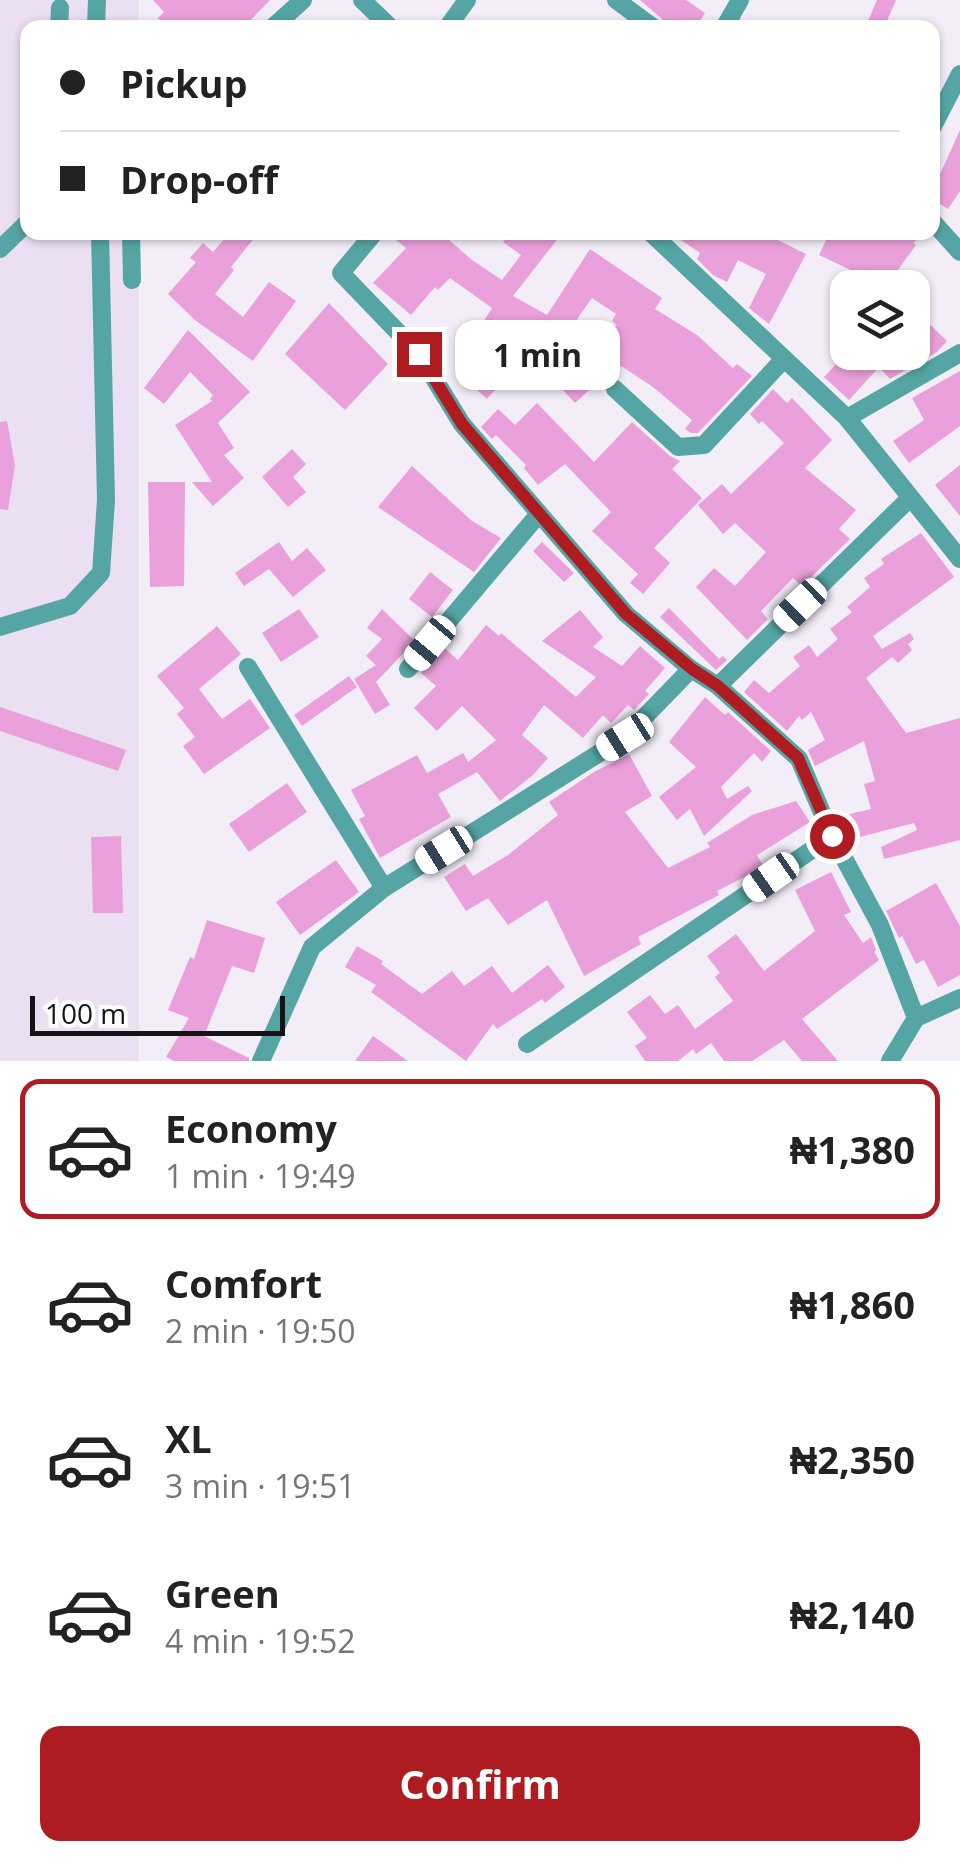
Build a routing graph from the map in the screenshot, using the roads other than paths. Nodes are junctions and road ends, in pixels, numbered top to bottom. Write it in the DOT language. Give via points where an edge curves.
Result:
graph roads {
  1 [pos="303,0"];
  2 [pos="362,0"];
  3 [pos="616,0"];
  4 [pos="281,20"];
  5 [pos="383,20"];
  6 [pos="643,20"];
  7 [pos="960,74"];
  8 [pos="940,113"];
  9 [pos="940,228"];
  10 [pos="20,230"];
  11 [pos="100,240"];
  12 [pos="131,240"];
  13 [pos="369,240"];
  14 [pos="658,240"];
  15 [pos="959,245"];
  16 [pos="0,249"];
  17 [pos="132,280"];
  18 [pos="960,353"];
  19 [pos="783,360"];
  20 [pos="615,389"];
  21 [pos="846,418"];
  22 [pos="910,498"];
  23 [pos="538,514"];
  24 [pos="958,553"];
  25 [pos="0,627"];
  26 [pos="248,667"];
  27 [pos="408,669"];
  28 [pos="692,669"];
  29 [pos="718,686"];
  30 [pos="832,836"];
  31 [pos="384,888"];
  32 [pos="960,998"];
  33 [pos="916,1018"];
  34 [pos="527,1044"];
  35 [pos="894,1060"];
  36 [pos="260,1061"];
  1 -- 4 [label="street"];
  2 -- 5 [label="street"];
  3 -- 6 [label="street"];
  7 -- 8 [label="street"];
  9 -- 15 [label="street"];
  10 -- 16 [label="street"];
  11 -- 25 [label="street" via="106,500 101,574 70,606"];
  12 -- 17 [label="street"];
  13 -- 23 [label="street" via="341,274 419,354 462,424"];
  14 -- 19 [label="street"];
  18 -- 21 [label="street"];
  19 -- 20 [label="street" via="704,445 678,447"];
  19 -- 21 [label="street"];
  21 -- 22 [label="street"];
  22 -- 24 [label="street"];
  22 -- 29 [label="street"];
  23 -- 27 [label="street"];
  23 -- 28 [label="street" via="626,614"];
  26 -- 31 [label="street"];
  28 -- 29 [label="street"];
  28 -- 31 [label="street" via="625,737"];
  29 -- 30 [label="street" via="798,758"];
  30 -- 33 [label="street" via="880,924"];
  30 -- 34 [label="street"];
  31 -- 36 [label="street" via="312,947"];
  32 -- 33 [label="street"];
  33 -- 35 [label="street"];
}
